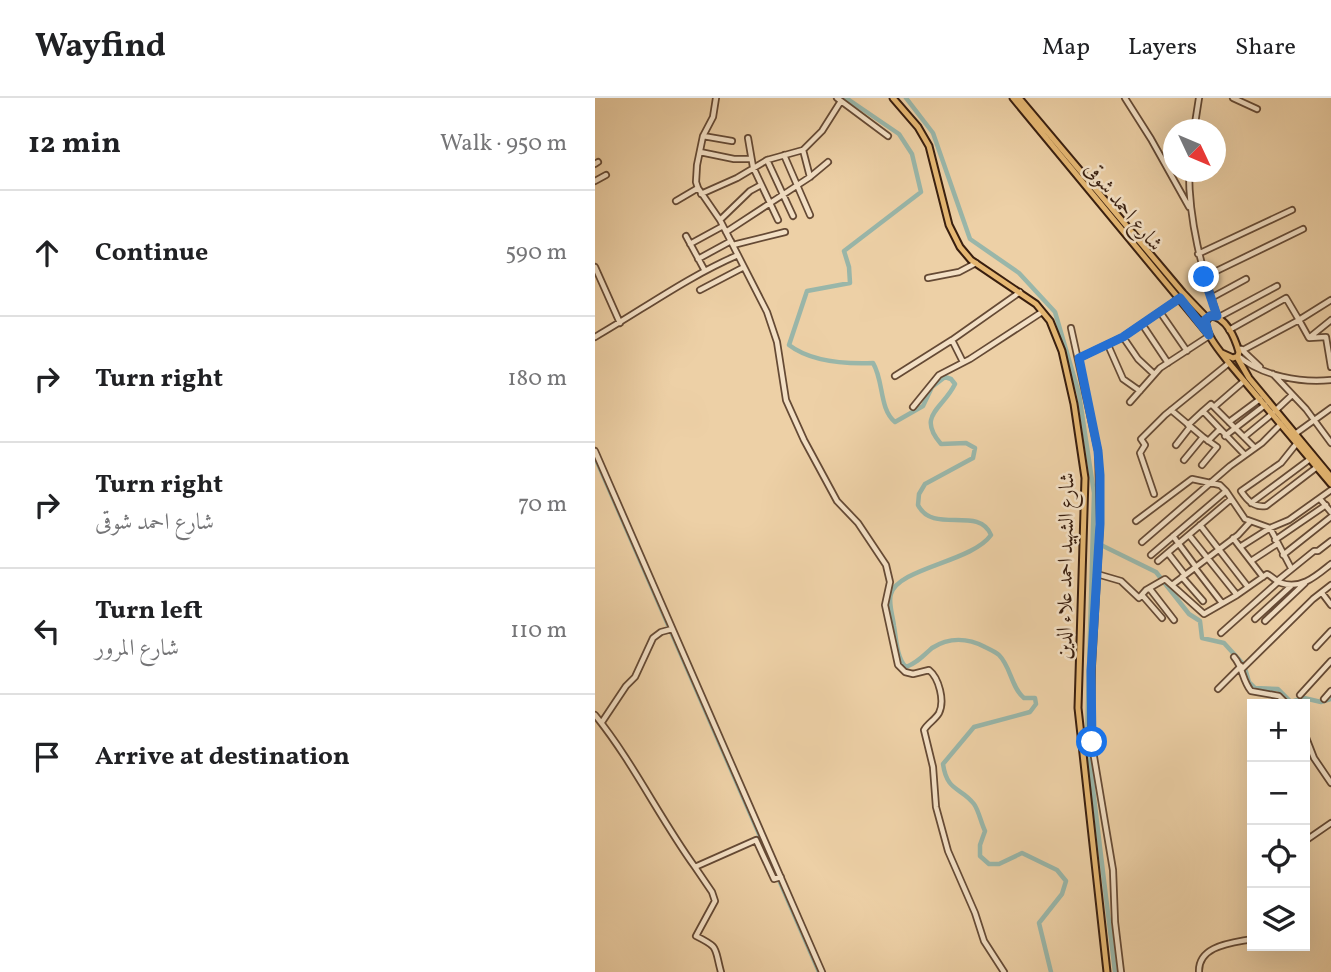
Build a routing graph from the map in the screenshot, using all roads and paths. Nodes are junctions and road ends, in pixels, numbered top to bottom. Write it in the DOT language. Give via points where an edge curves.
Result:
graph roads {
  1 [pos="716,98"];
  2 [pos="893,98"];
  3 [pos="1013,98"];
  4 [pos="1019,98"];
  5 [pos="1125,98"];
  6 [pos="1199,98"];
  7 [pos="1233,98"];
  8 [pos="843,100"];
  9 [pos="1257,109"];
  10 [pos="1196,119"];
  11 [pos="703,136"];
  12 [pos="888,136"];
  13 [pos="748,138"];
  14 [pos="732,141"];
  15 [pos="803,150"];
  16 [pos="700,152"];
  17 [pos="783,155"];
  18 [pos="751,159"];
  19 [pos="767,160"];
  20 [pos="828,162"];
  21 [pos="753,167"];
  22 [pos="606,175"];
  23 [pos="810,177"];
  24 [pos="595,181"];
  25 [pos="1190,182"];
  26 [pos="761,185"];
  27 [pos="797,185"];
  28 [pos="700,191"];
  29 [pos="782,194"];
  30 [pos="676,201"];
  31 [pos="769,202"];
  32 [pos="1292,210"];
  33 [pos="1191,211"];
  34 [pos="810,215"];
  35 [pos="793,216"];
  36 [pos="778,220"];
  37 [pos="721,223"];
  38 [pos="1303,229"];
  39 [pos="726,232"];
  40 [pos="785,232"];
  41 [pos="685,236"];
  42 [pos="732,243"];
  43 [pos="690,244"];
  44 [pos="1198,254"];
  45 [pos="737,255"];
  46 [pos="698,259"];
  47 [pos="976,263"];
  48 [pos="595,267"];
  49 [pos="744,267"];
  50 [pos="705,271"];
  51 [pos="1204,277"];
  52 [pos="929,278"];
  53 [pos="1246,279"];
  54 [pos="1277,286"];
  55 [pos="701,290"];
  56 [pos="1020,292"];
  57 [pos="1180,298"];
  58 [pos="1211,298"];
  59 [pos="1331,300"];
  60 [pos="1042,312"];
  61 [pos="1160,312"];
  62 [pos="1218,317"];
  63 [pos="1207,318"];
  64 [pos="1299,320"];
  65 [pos="1331,320"];
  66 [pos="620,323"];
  67 [pos="1142,324"];
  68 [pos="1071,328"];
  69 [pos="1229,330"];
  70 [pos="1209,336"];
  71 [pos="595,337"];
  72 [pos="1123,337"];
  73 [pos="1309,338"];
  74 [pos="952,340"];
  75 [pos="1108,345"];
  76 [pos="1329,346"];
  77 [pos="1240,348"];
  78 [pos="1187,351"];
  79 [pos="1222,353"];
  80 [pos="1237,356"];
  81 [pos="1079,358"];
  82 [pos="963,362"];
  83 [pos="1168,363"];
  84 [pos="1229,363"];
  85 [pos="1331,367"];
  86 [pos="1260,368"];
  87 [pos="1272,373"];
  88 [pos="1154,374"];
  89 [pos="895,376"];
  90 [pos="1245,380"];
  91 [pos="1331,380"];
  92 [pos="1140,392"];
  93 [pos="1292,395"];
  94 [pos="1260,399"];
  95 [pos="1130,402"];
  96 [pos="1265,405"];
  97 [pos="913,407"];
  98 [pos="1214,407"];
  99 [pos="1331,408"];
  100 [pos="1171,410"];
  101 [pos="1203,411"];
  102 [pos="1274,412"];
  103 [pos="1315,421"];
  104 [pos="1229,422"];
  105 [pos="1281,424"];
  106 [pos="1189,426"];
  107 [pos="1235,428"];
  108 [pos="1219,430"];
  109 [pos="1295,434"];
  110 [pos="1225,436"];
  111 [pos="1244,437"];
  112 [pos="1205,439"];
  113 [pos="1297,443"];
  114 [pos="1331,443"];
  115 [pos="1176,445"];
  116 [pos="1255,448"];
  117 [pos="595,451"];
  118 [pos="1245,455"];
  119 [pos="1310,458"];
  120 [pos="1184,460"];
  121 [pos="1202,464"];
  122 [pos="1321,469"];
  123 [pos="1331,477"];
  124 [pos="1211,483"];
  125 [pos="1331,484"];
  126 [pos="1331,490"];
  127 [pos="1226,491"];
  128 [pos="1154,494"];
  129 [pos="1231,499"];
  130 [pos="1320,499"];
  131 [pos="1251,503"];
  132 [pos="1326,505"];
  133 [pos="1331,512"];
  134 [pos="1331,517"];
  135 [pos="1136,521"];
  136 [pos="1250,522"];
  137 [pos="1200,525"];
  138 [pos="1269,528"];
  139 [pos="1189,535"];
  140 [pos="1173,536"];
  141 [pos="1233,538"];
  142 [pos="1331,541"];
  143 [pos="1142,542"];
  144 [pos="1276,542"];
  145 [pos="1178,543"];
  146 [pos="1240,548"];
  147 [pos="1219,549"];
  148 [pos="1168,553"];
  149 [pos="1151,555"];
  150 [pos="1283,555"];
  151 [pos="1207,558"];
  152 [pos="1158,561"];
  153 [pos="1251,561"];
  154 [pos="1331,564"];
  155 [pos="1195,567"];
  156 [pos="1291,568"];
  157 [pos="1097,574"];
  158 [pos="1184,576"];
  159 [pos="1263,576"];
  160 [pos="1277,581"];
  161 [pos="1306,582"];
  162 [pos="1172,585"];
  163 [pos="1292,585"];
  164 [pos="1331,585"];
  165 [pos="1248,587"];
  166 [pos="1149,589"];
  167 [pos="1322,593"];
  168 [pos="1142,595"];
  169 [pos="1237,595"];
  170 [pos="1203,601"];
  171 [pos="1222,603"];
  172 [pos="1331,605"];
  173 [pos="1161,618"];
  174 [pos="1255,619"];
  175 [pos="1174,620"];
  176 [pos="1265,621"];
  177 [pos="670,630"];
  178 [pos="1331,631"];
  179 [pos="1221,633"];
  180 [pos="1316,647"];
  181 [pos="1234,657"];
  182 [pos="1331,661"];
  183 [pos="1242,667"];
  184 [pos="1218,689"];
  185 [pos="1331,691"];
  186 [pos="1300,695"];
  187 [pos="1280,699"];
  188 [pos="1324,699"];
  189 [pos="595,715"];
  190 [pos="602,722"];
  191 [pos="1310,747"];
  192 [pos="1331,783"];
  193 [pos="1331,823"];
  194 [pos="1310,838"];
  195 [pos="695,867"];
  196 [pos="779,878"];
  197 [pos="1247,940"];
  198 [pos="721,972"];
  199 [pos="823,972"];
  200 [pos="1004,972"];
  201 [pos="1107,972"];
  202 [pos="1121,972"];
  203 [pos="1199,972"];
  1 -- 11 [label="street"];
  2 -- 47 [label="main road, شارع الشهيد احمد علاء الدين" via="924,137 952,232"];
  3 -- 57 [label="main road, شارع احمد شوقى"];
  4 -- 63 [label="main road, شارع احمد شوقى"];
  5 -- 33 [label="street"];
  6 -- 10 [label="street"];
  7 -- 9 [label="street"];
  8 -- 12 [label="street"];
  8 -- 15 [label="street"];
  11 -- 14 [label="street"];
  11 -- 16 [label="street"];
  13 -- 18 [label="street"];
  15 -- 17 [label="street"];
  15 -- 23 [label="street"];
  16 -- 18 [label="street"];
  16 -- 28 [label="street" via="696,174"];
  17 -- 19 [label="street"];
  17 -- 27 [label="street"];
  18 -- 21 [label="street"];
  19 -- 21 [label="street"];
  19 -- 29 [label="street"];
  20 -- 23 [label="street"];
  21 -- 26 [label="street"];
  21 -- 28 [label="street"];
  22 -- 24 [label="street"];
  23 -- 27 [label="street"];
  25 -- 33 [label="street"];
  26 -- 31 [label="street"];
  26 -- 37 [label="street"];
  27 -- 29 [label="street"];
  27 -- 34 [label="street"];
  28 -- 30 [label="street"];
  28 -- 37 [label="street"];
  29 -- 31 [label="street"];
  29 -- 35 [label="street"];
  31 -- 36 [label="street"];
  31 -- 39 [label="street"];
  32 -- 44 [label="street"];
  33 -- 44 [label="street"];
  37 -- 39 [label="street"];
  37 -- 43 [label="street"];
  38 -- 51 [label="street"];
  39 -- 42 [label="street"];
  40 -- 42 [label="street"];
  41 -- 43 [label="street"];
  42 -- 45 [label="street"];
  42 -- 46 [label="street"];
  43 -- 46 [label="street"];
  44 -- 51 [label="street"];
  45 -- 49 [label="street"];
  45 -- 50 [label="street"];
  46 -- 50 [label="street"];
  47 -- 52 [label="street"];
  47 -- 56 [label="main road, شارع الشهيد احمد علاء الدين"];
  48 -- 66 [label="street"];
  49 -- 55 [label="street"];
  49 -- 200 [label="street" via="770,320 786,400 804,440 833,495 888,569 890,582 884,601 898,665 908,673 929,670 934,674 941,708 924,730 936,807 948,851 984,941"];
  50 -- 66 [label="street"];
  51 -- 58 [label="street"];
  53 -- 58 [label="street"];
  54 -- 62 [label="street"];
  56 -- 60 [label="main road, شارع الشهيد احمد علاء الدين"];
  56 -- 74 [label="street"];
  57 -- 61 [label="street"];
  57 -- 70 [label="main road, شارع احمد شوقى"];
  58 -- 62 [label="street"];
  59 -- 64 [label="street"];
  60 -- 82 [label="street"];
  60 -- 201 [label="main road, شارع الشهيد احمد علاء الدين" via="1062,351 1083,462 1078,708"];
  61 -- 67 [label="street"];
  61 -- 78 [label="street"];
  62 -- 63 [label="main road"];
  62 -- 69 [label="main road"];
  63 -- 70 [label="main road"];
  64 -- 69 [label="street" via="1286,298"];
  64 -- 73 [label="street"];
  64 -- 77 [label="street"];
  65 -- 73 [label="street"];
  66 -- 71 [label="street"];
  67 -- 72 [label="street"];
  67 -- 83 [label="street"];
  68 -- 81 [label="street"];
  69 -- 77 [label="main road"];
  70 -- 78 [label="street"];
  70 -- 79 [label="main road, شارع احمد شوقى"];
  72 -- 75 [label="street"];
  72 -- 88 [label="street"];
  73 -- 76 [label="street" via="1327,337"];
  74 -- 82 [label="street"];
  74 -- 89 [label="street"];
  75 -- 81 [label="street"];
  75 -- 92 [label="street" via="1123,379"];
  76 -- 85 [label="street"];
  77 -- 80 [label="main road"];
  77 -- 86 [label="street"];
  78 -- 83 [label="street"];
  79 -- 80 [label="main road"];
  79 -- 84 [label="main road, شارع احمد شوقى"];
  80 -- 86 [label="street"];
  80 -- 102 [label="main road"];
  81 -- 157 [label="street" via="1098,451"];
  82 -- 97 [label="street" via="934,379"];
  83 -- 88 [label="street"];
  84 -- 90 [label="main road, شارع احمد شوقى"];
  84 -- 100 [label="street"];
  86 -- 87 [label="street"];
  87 -- 91 [label="street" via="1312,382"];
  87 -- 93 [label="street"];
  88 -- 92 [label="street"];
  90 -- 94 [label="main road, شارع احمد شوقى"];
  90 -- 98 [label="street"];
  92 -- 95 [label="street"];
  93 -- 102 [label="street"];
  93 -- 103 [label="street"];
  94 -- 96 [label="main road, شارع احمد شوقى"];
  94 -- 104 [label="street"];
  96 -- 102 [label="main road, شارع احمد شوقى"];
  96 -- 107 [label="street"];
  98 -- 101 [label="street" via="1211,404"];
  98 -- 104 [label="street"];
  99 -- 103 [label="street"];
  100 -- 106 [label="street"];
  100 -- 128 [label="street" via="1140,439"];
  101 -- 106 [label="street"];
  101 -- 108 [label="street"];
  102 -- 105 [label="main road"];
  102 -- 109 [label="main road"];
  102 -- 111 [label="street"];
  103 -- 109 [label="street"];
  103 -- 114 [label="street"];
  104 -- 107 [label="street"];
  105 -- 113 [label="main road"];
  105 -- 116 [label="street"];
  106 -- 112 [label="street"];
  106 -- 115 [label="street"];
  107 -- 110 [label="street"];
  107 -- 111 [label="street"];
  108 -- 110 [label="street"];
  108 -- 112 [label="street"];
  109 -- 122 [label="main road"];
  110 -- 118 [label="street"];
  111 -- 116 [label="street"];
  112 -- 120 [label="street"];
  112 -- 121 [label="street" via="1217,447"];
  113 -- 119 [label="main road"];
  113 -- 131 [label="street" via="1281,463 1241,491"];
  116 -- 118 [label="street"];
  117 -- 177 [label="street"];
  118 -- 124 [label="street"];
  119 -- 122 [label="main road"];
  119 -- 131 [label="street"];
  122 -- 123 [label="main road"];
  122 -- 125 [label="main road"];
  122 -- 131 [label="street" via="1266,506"];
  124 -- 127 [label="street"];
  124 -- 135 [label="street" via="1192,479"];
  124 -- 143 [label="street"];
  126 -- 130 [label="street"];
  127 -- 129 [label="street"];
  127 -- 140 [label="street"];
  129 -- 136 [label="street"];
  129 -- 137 [label="street"];
  130 -- 132 [label="street"];
  130 -- 138 [label="street"];
  132 -- 133 [label="street"];
  132 -- 144 [label="street"];
  134 -- 150 [label="street"];
  136 -- 138 [label="street"];
  136 -- 141 [label="street"];
  137 -- 139 [label="street"];
  137 -- 147 [label="street"];
  138 -- 144 [label="street"];
  138 -- 146 [label="street"];
  139 -- 145 [label="street"];
  139 -- 151 [label="street"];
  140 -- 145 [label="street"];
  140 -- 149 [label="street"];
  141 -- 146 [label="street"];
  141 -- 147 [label="street"];
  142 -- 156 [label="street"];
  144 -- 150 [label="street"];
  144 -- 153 [label="street"];
  145 -- 148 [label="street"];
  145 -- 155 [label="street"];
  146 -- 153 [label="street"];
  147 -- 151 [label="street"];
  147 -- 165 [label="street"];
  148 -- 152 [label="street"];
  148 -- 158 [label="street"];
  150 -- 156 [label="street"];
  151 -- 155 [label="street"];
  151 -- 169 [label="street"];
  153 -- 159 [label="street"];
  154 -- 161 [label="street"];
  155 -- 158 [label="street"];
  155 -- 171 [label="street"];
  156 -- 160 [label="street"];
  157 -- 168 [label="street" via="1121,581 1138,598"];
  157 -- 202 [label="street" via="1091,740 1113,870"];
  158 -- 162 [label="street"];
  158 -- 170 [label="street"];
  159 -- 160 [label="street" via="1269,574"];
  159 -- 165 [label="street"];
  160 -- 163 [label="street"];
  160 -- 179 [label="street"];
  161 -- 163 [label="street"];
  161 -- 176 [label="street"];
  162 -- 166 [label="street" via="1162,580"];
  162 -- 171 [label="street" via="1203,614"];
  163 -- 174 [label="street"];
  164 -- 167 [label="street"];
  165 -- 169 [label="street"];
  166 -- 168 [label="street"];
  166 -- 175 [label="street"];
  167 -- 172 [label="street"];
  167 -- 183 [label="street"];
  168 -- 173 [label="street"];
  169 -- 171 [label="street"];
  177 -- 190 [label="street" via="653,638 635,677"];
  177 -- 196 [label="street"];
  178 -- 180 [label="street"];
  181 -- 183 [label="street"];
  182 -- 186 [label="street"];
  183 -- 184 [label="street"];
  183 -- 187 [label="street" via="1251,691"];
  185 -- 188 [label="street"];
  189 -- 190 [label="street"];
  190 -- 195 [label="street"];
  191 -- 192 [label="street"];
  193 -- 194 [label="street"];
  195 -- 196 [label="street" via="756,840 769,869"];
  195 -- 198 [label="street" via="715,901 696,936 715,947"];
  196 -- 199 [label="street"];
  197 -- 203 [label="street" via="1212,950 1202,959"];
}
